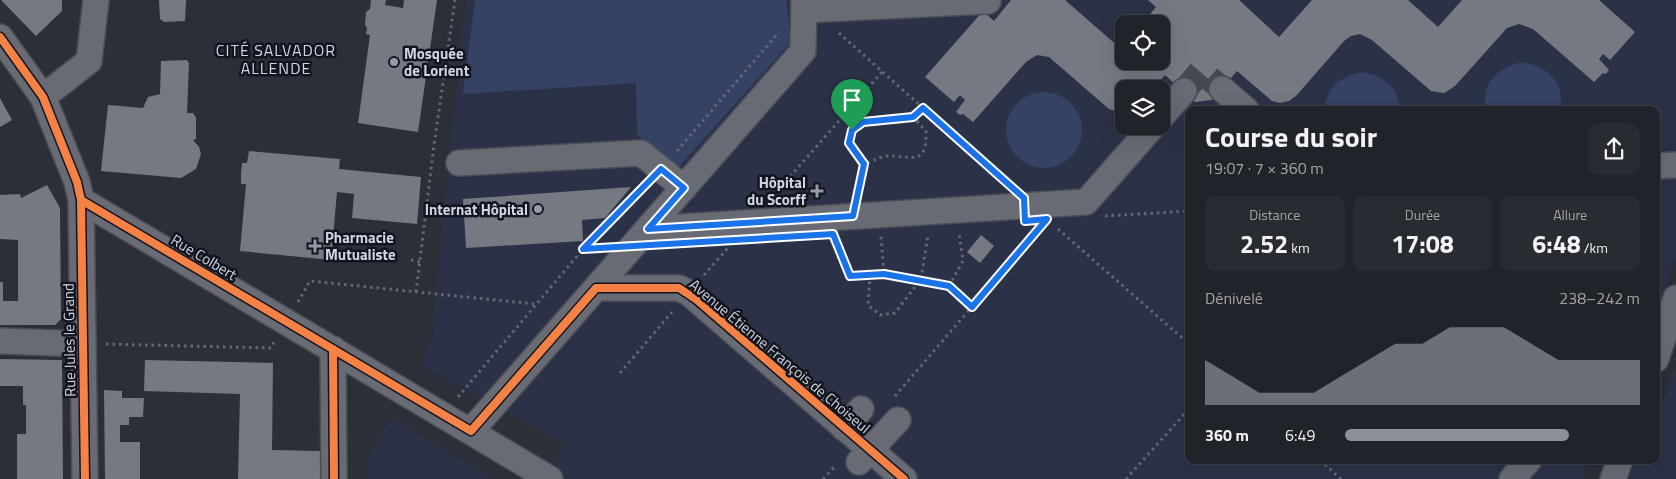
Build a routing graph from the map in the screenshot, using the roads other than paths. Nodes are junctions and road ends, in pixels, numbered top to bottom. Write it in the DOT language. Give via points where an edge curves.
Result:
graph roads {
  1 [pos="96,0"];
  2 [pos="988,1"];
  3 [pos="804,10"];
  4 [pos="0,37"];
  5 [pos="1222,89"];
  6 [pos="1184,91"];
  7 [pos="43,97"];
  8 [pos="1241,106"];
  9 [pos="1170,107"];
  10 [pos="1145,135"];
  11 [pos="459,163"];
  12 [pos="1676,164"];
  13 [pos="1660,166"];
  14 [pos="684,188"];
  15 [pos="81,200"];
  16 [pos="641,237"];
  17 [pos="596,288"];
  18 [pos="1676,298"];
  19 [pos="0,341"];
  20 [pos="83,344"];
  21 [pos="1660,347"];
  22 [pos="332,349"];
  23 [pos="861,409"];
  24 [pos="894,412"];
  25 [pos="471,431"];
  26 [pos="858,445"];
  27 [pos="1525,464"];
  28 [pos="1618,464"];
  29 [pos="85,479"];
  30 [pos="334,479"];
  31 [pos="550,479"];
  32 [pos="904,479"];
  33 [pos="1512,479"];
  34 [pos="1612,479"];
  1 -- 7 [label="street" via="89,61"];
  2 -- 3 [label="street"];
  3 -- 14 [label="street" via="803,51"];
  4 -- 7 [label="street"];
  5 -- 8 [label="street"];
  6 -- 9 [label="street"];
  7 -- 15 [label="street"];
  10 -- 16 [label="street" via="1086,202 853,216"];
  11 -- 14 [label="street" via="641,153"];
  12 -- 13 [label="street"];
  14 -- 16 [label="street"];
  15 -- 20 [label="street, Rue Jules le Grand"];
  15 -- 22 [label="street, Rue Colbert"];
  16 -- 17 [label="street"];
  17 -- 25 [label="street"];
  17 -- 26 [label="street, Avenue Étienne François de Choiseul" via="679,288 703,292"];
  18 -- 21 [label="street"];
  19 -- 20 [label="street"];
  20 -- 29 [label="street, Rue Jules le Grand"];
  22 -- 25 [label="street, Rue Colbert"];
  22 -- 30 [label="street"];
  23 -- 26 [label="street"];
  24 -- 26 [label="street"];
  25 -- 31 [label="street, Rue Colbert"];
  26 -- 32 [label="street, Avenue Étienne François de Choiseul"];
  27 -- 33 [label="street"];
  28 -- 34 [label="street"];
}
